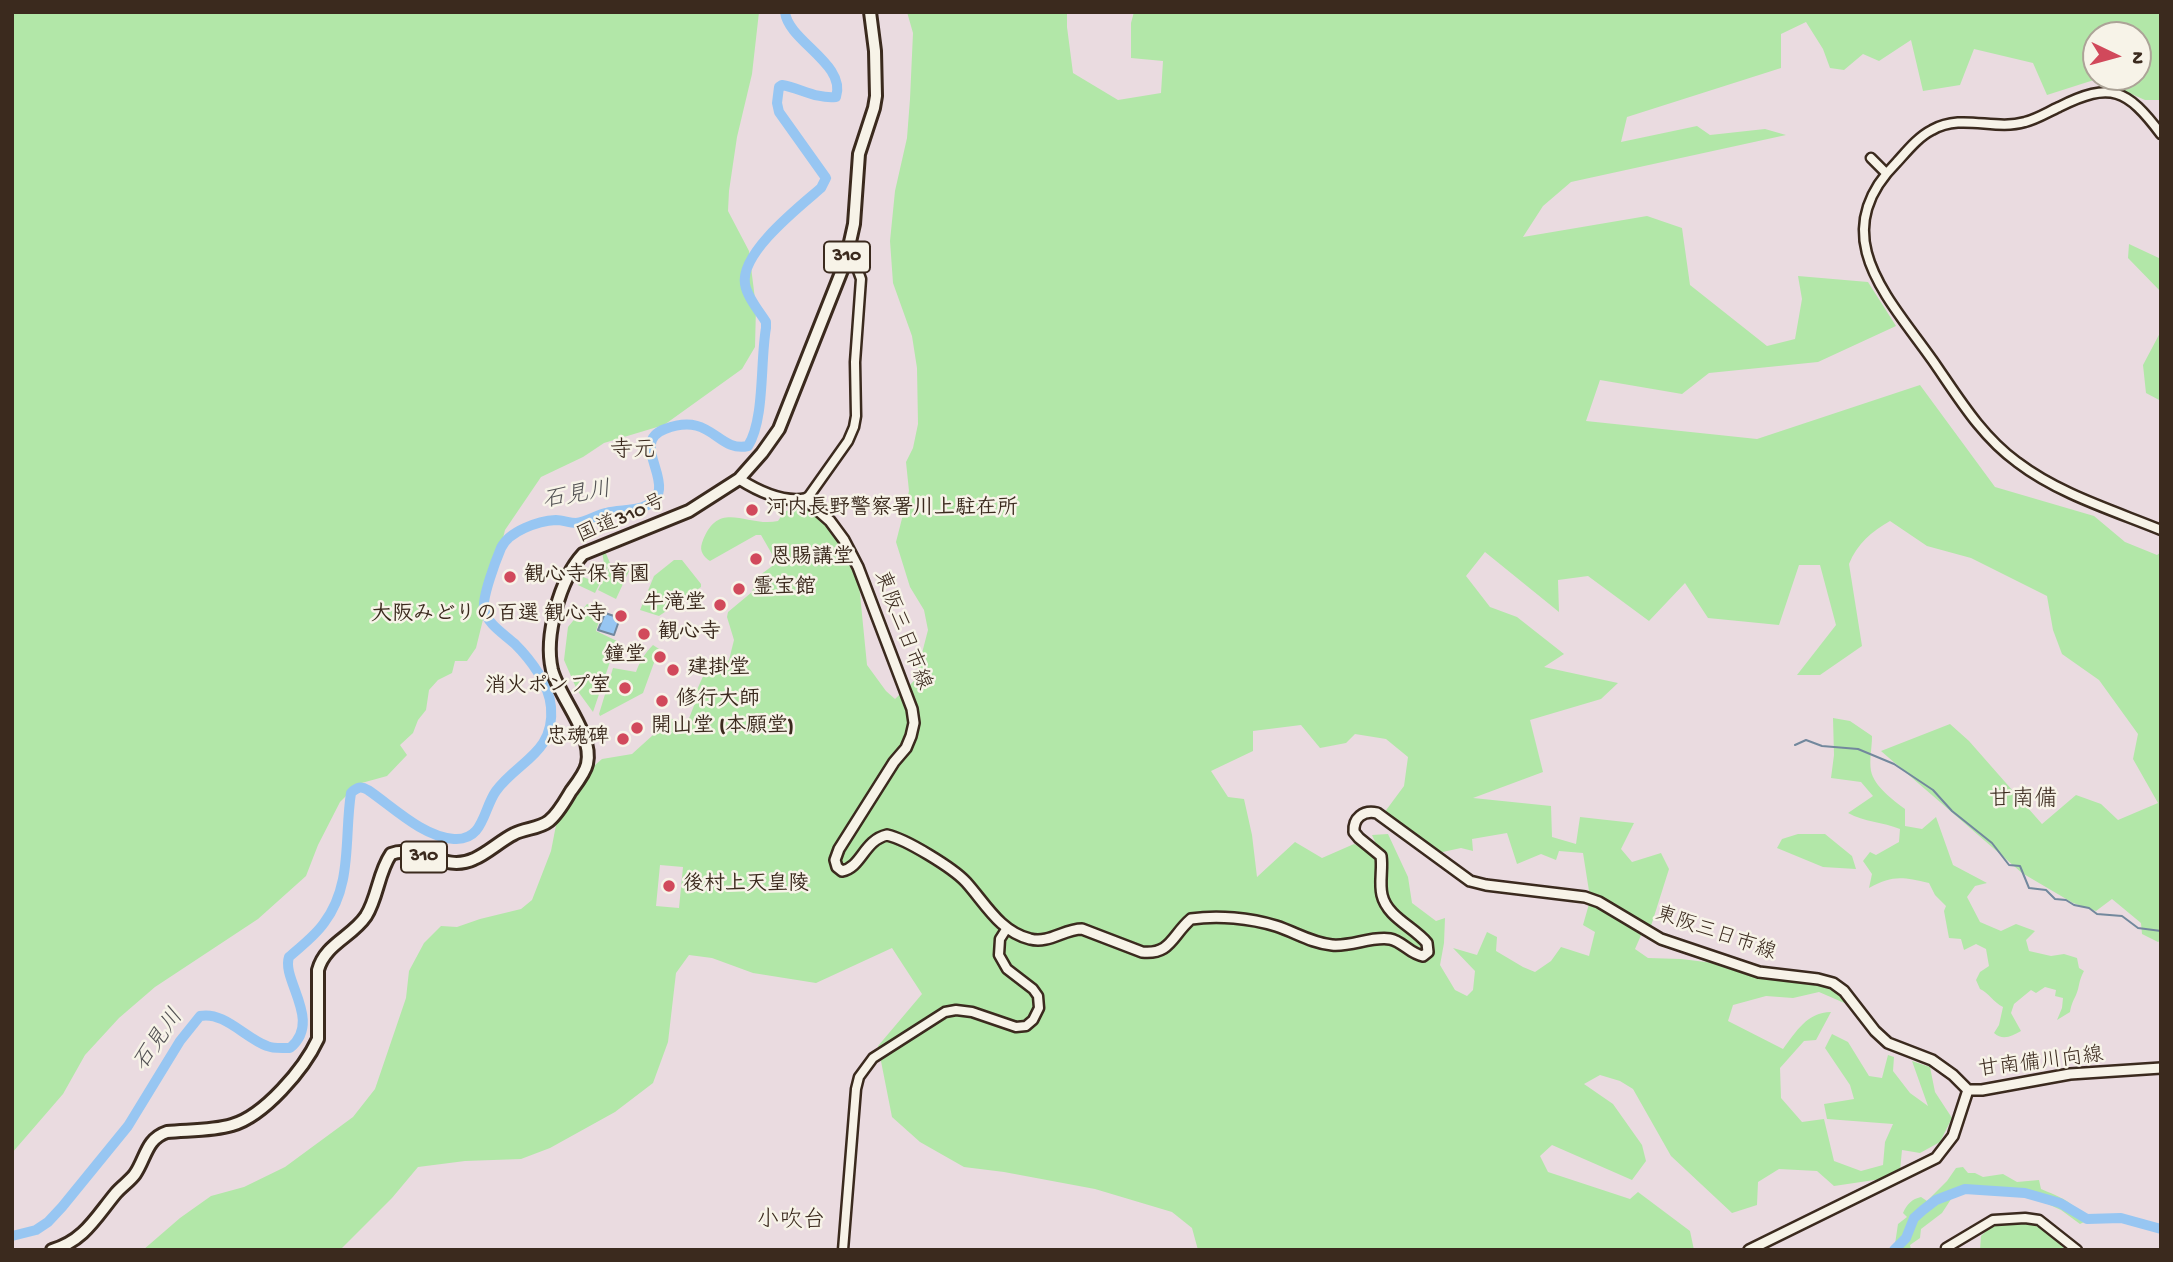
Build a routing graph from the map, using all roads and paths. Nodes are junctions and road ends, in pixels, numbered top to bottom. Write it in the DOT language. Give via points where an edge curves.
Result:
graph roads {
  1 [pos="870,12"];
  2 [pos="2161,134"];
  3 [pos="1871,158"];
  4 [pos="1886,173"];
  5 [pos="846,260"];
  6 [pos="739,479"];
  7 [pos="805,499"];
  8 [pos="2161,530"];
  9 [pos="1007,928"];
  10 [pos="2161,1069"];
  11 [pos="1968,1090"];
  12 [pos="1946,1248"];
  13 [pos="52,1250"];
  14 [pos="843,1250"];
  15 [pos="1749,1250"];
  16 [pos="2077,1250"];
  1 -- 5 [label="highway, 国道310号 / 310" via="876,96 859,153 854,224"];
  2 -- 4 [label="street" via="2127,98 2094,93 2022,123 1963,121 1940,126 1922,136"];
  3 -- 4 [label="street"];
  4 -- 8 [label="street" via="1866,212 1863,234 1868,263 1975,422 2000,449 2044,481"];
  5 -- 6 [label="highway, 国道310号 / 310" via="779,429"];
  5 -- 7 [label="street" via="860,271 861,279 856,419 848,441"];
  6 -- 7 [label="main road" via="782,498"];
  6 -- 13 [label="highway, 国道310号 / 310" via="682,515 583,554 572,566 553,622 551,667 580,729 588,758 552,819 516,832 467,862 452,863 405,850 391,853 365,917 321,960 318,1039 285,1085 256,1113 230,1126 160,1134 150,1143 135,1174 87,1231"];
  7 -- 9 [label="main road, 東阪三日市線" via="830,521 858,567 914,723 906,748 839,849 837,867 842,871 852,867 880,837 896,837 964,880"];
  9 -- 11 [label="main road, 東阪三日市線" via="1038,941 1082,929 1150,952 1168,946 1191,919 1234,919 1277,926 1329,945 1392,939 1415,954 1426,955 1425,939 1383,900 1381,856 1354,832 1358,817 1377,813 1470,881 1585,897 1661,940 1759,972 1833,983 1888,1044 1932,1060"];
  9 -- 14 [label="street" via="1000,939 1000,958 1007,970 1038,996 1038,1014 1030,1023 1016,1027 972,1012 945,1012 863,1069 856,1089"];
  10 -- 11 [label="main road, 甘南備川向線" via="2070,1073"];
  11 -- 15 [label="main road" via="1953,1136 1936,1158"];
  12 -- 16 [label="street" via="1993,1220 2025,1218 2039,1220"];
}
